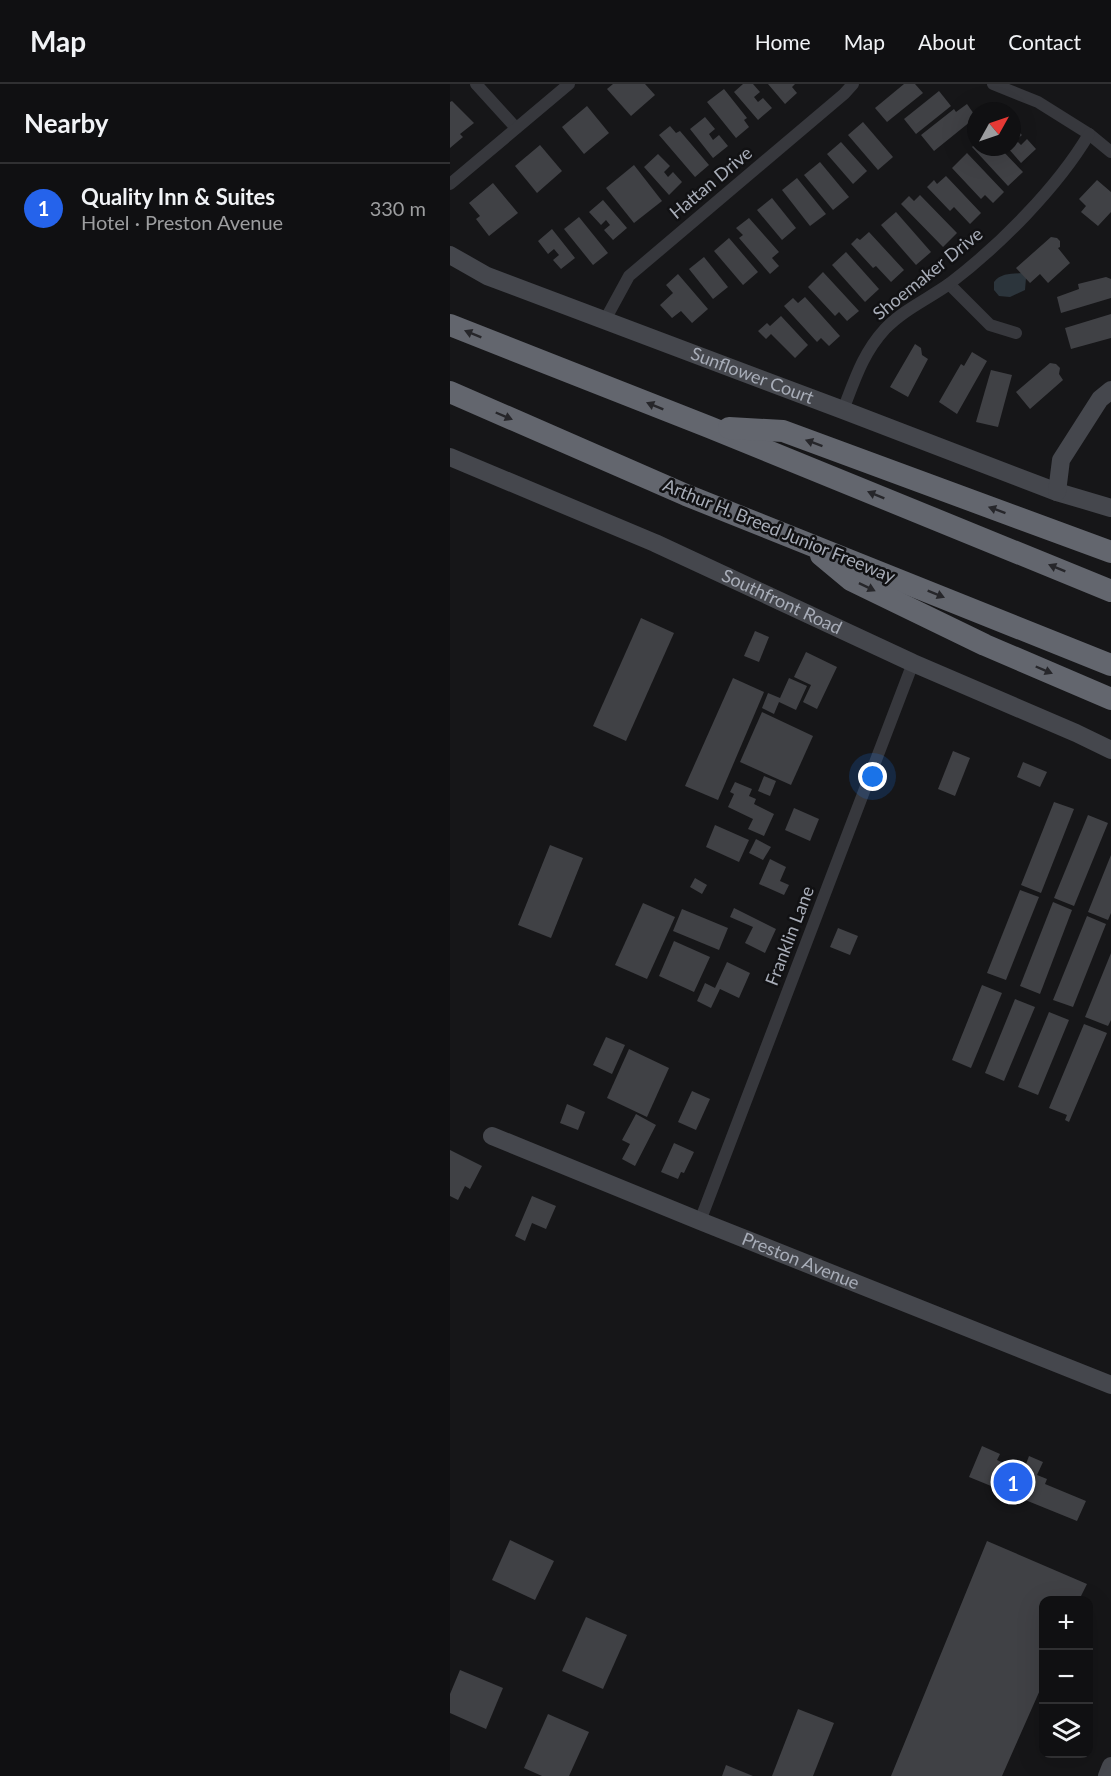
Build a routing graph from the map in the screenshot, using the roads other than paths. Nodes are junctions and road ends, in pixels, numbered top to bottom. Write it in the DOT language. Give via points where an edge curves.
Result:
graph roads {
  1 [pos="476,84"];
  2 [pos="569,84"];
  3 [pos="853,84"];
  4 [pos="993,84"];
  5 [pos="516,128"];
  6 [pos="1089,134"];
  7 [pos="1111,152"];
  8 [pos="450,184"];
  9 [pos="450,255"];
  10 [pos="949,284"];
  11 [pos="605,320"];
  12 [pos="450,325"];
  13 [pos="1016,333"];
  14 [pos="1111,390"];
  15 [pos="450,392"];
  16 [pos="843,410"];
  17 [pos="709,427"];
  18 [pos="450,457"];
  19 [pos="1057,492"];
  20 [pos="1111,508"];
  21 [pos="803,540"];
  22 [pos="1111,552"];
  23 [pos="1111,591"];
  24 [pos="913,663"];
  25 [pos="1111,665"];
  26 [pos="1111,699"];
  27 [pos="1111,750"];
  28 [pos="492,1136"];
  29 [pos="700,1221"];
  30 [pos="1111,1385"];
  31 [pos="1111,1766"];
  32 [pos="1107,1776"];
  1 -- 5 [label="street"];
  2 -- 5 [label="street"];
  3 -- 11 [label="street, Hattan Drive" via="629,276"];
  4 -- 6 [label="street" via="1038,102"];
  5 -- 8 [label="street"];
  6 -- 7 [label="street"];
  6 -- 10 [label="street, Shoemaker Drive" via="1030,211"];
  9 -- 11 [label="street, Sunflower Court" via="487,276"];
  10 -- 13 [label="street" via="990,325"];
  10 -- 16 [label="street, Shoemaker Drive" via="886,328 862,360"];
  11 -- 16 [label="street, Sunflower Court"];
  17 -- 12 [label="highway, one-way"];
  14 -- 19 [label="street" via="1100,399 1061,460"];
  15 -- 21 [label="highway, Arthur H. Breed Junior Freeway, one-way" via="686,495"];
  16 -- 19 [label="street, Sunflower Court"];
  22 -- 17 [label="highway, one-way" via="783,431"];
  23 -- 17 [label="highway, one-way"];
  18 -- 24 [label="street, Southfront Road" via="655,543"];
  19 -- 20 [label="street, Sunflower Court"];
  21 -- 25 [label="highway, Arthur H. Breed Junior Freeway, one-way"];
  21 -- 26 [label="highway, one-way" via="851,580 985,645"];
  24 -- 27 [label="street, Southfront Road"];
  24 -- 29 [label="street, Franklin Lane"];
  28 -- 29 [label="street, Preston Avenue"];
  29 -- 30 [label="street, Preston Avenue"];
  31 -- 32 [label="street"];
}
